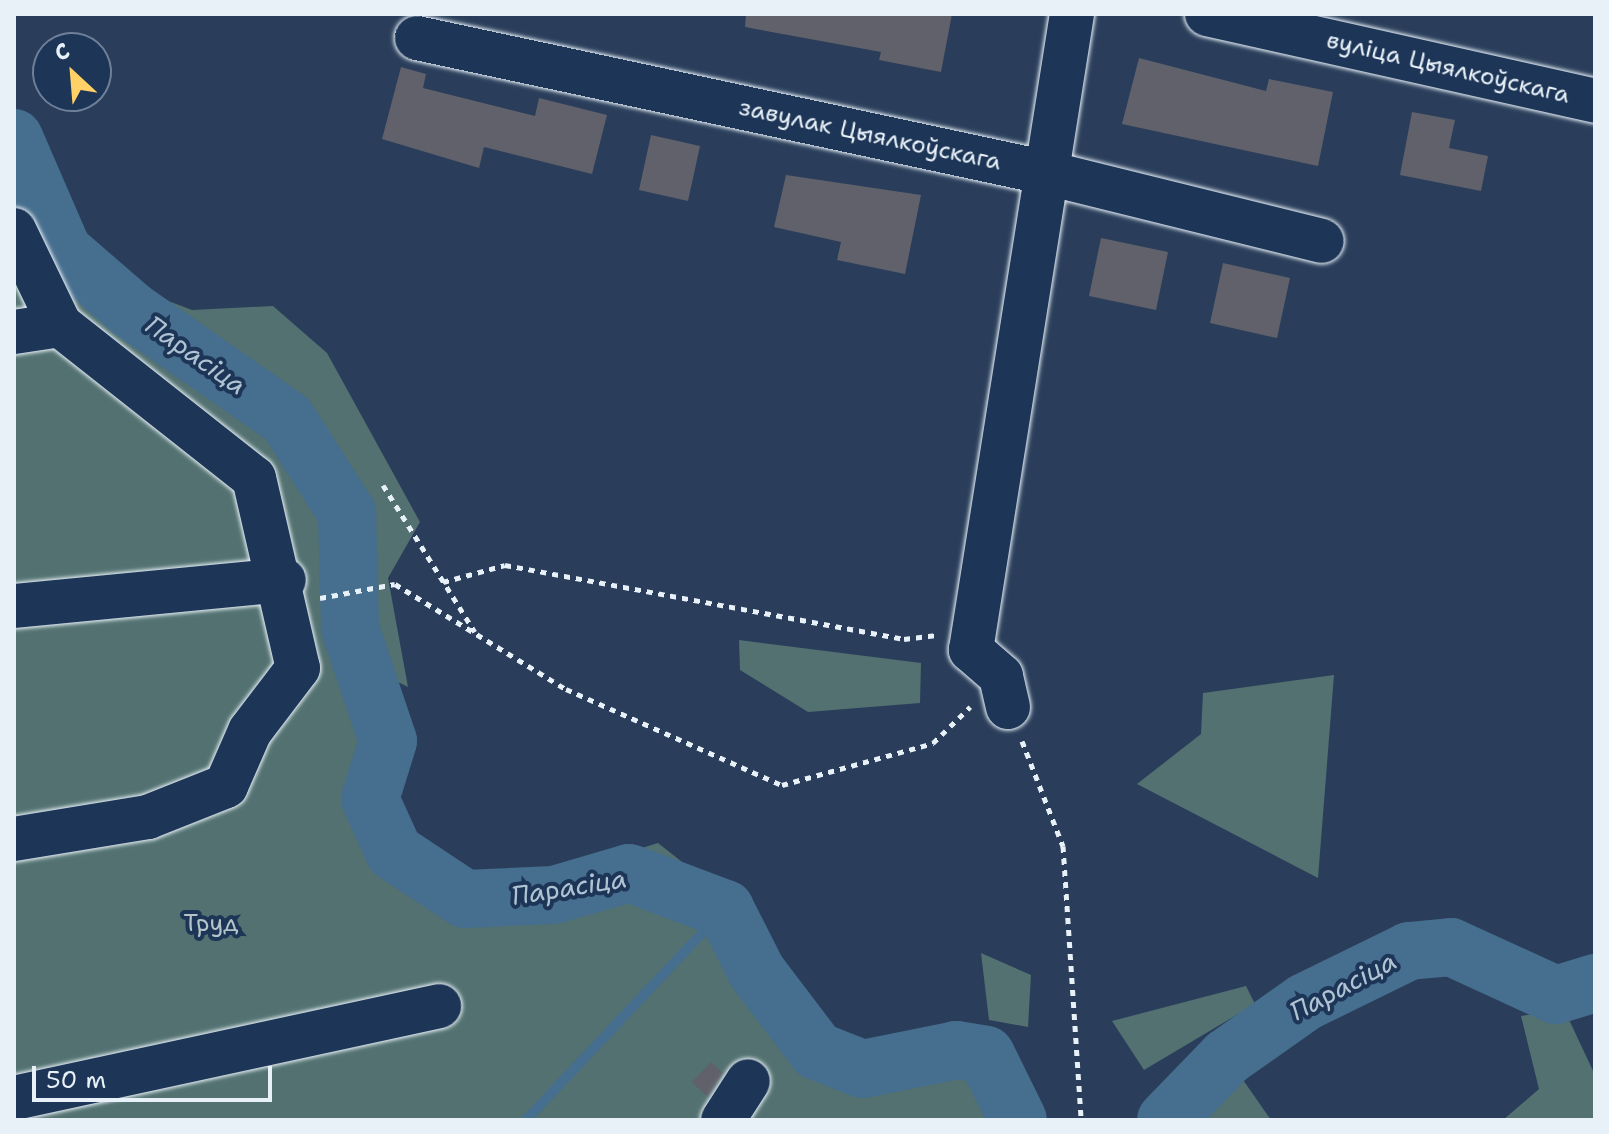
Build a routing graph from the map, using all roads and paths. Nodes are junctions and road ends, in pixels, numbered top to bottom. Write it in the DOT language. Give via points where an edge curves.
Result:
graph roads {
  1 [pos="1072,14"];
  2 [pos="1207,14"];
  3 [pos="417,38"];
  4 [pos="1595,101"];
  5 [pos="1043,172"];
  6 [pos="14,230"];
  7 [pos="1322,241"];
  8 [pos="60,325"];
  9 [pos="14,332"];
  10 [pos="383,485"];
  11 [pos="443,582"];
  12 [pos="301,590"];
  13 [pos="14,606"];
  14 [pos="977,629"];
  15 [pos="475,633"];
  16 [pos="1004,692"];
  17 [pos="14,839"];
  18 [pos="439,1006"];
  19 [pos="748,1081"];
  20 [pos="14,1098"];
  21 [pos="1080,1117"];
  22 [pos="723,1120"];
  1 -- 5 [label="street"];
  2 -- 4 [label="street, вуліца Цыялкоўскага"];
  3 -- 5 [label="street, завулак Цыялкоўскага"];
  5 -- 7 [label="street, завулак Цыялкоўскага"];
  5 -- 14 [label="street"];
  6 -- 8 [label="street"];
  8 -- 9 [label="street"];
  8 -- 12 [label="street" via="254,478"];
  10 -- 11 [label="path"];
  11 -- 14 [label="path" via="505,565 904,639"];
  11 -- 15 [label="path"];
  12 -- 13 [label="street"];
  12 -- 15 [label="path" via="395,584"];
  12 -- 17 [label="street" via="298,668 250,731 226,786 148,817"];
  14 -- 16 [label="street" via="971,650"];
  15 -- 16 [label="path" via="566,689 782,785 933,743"];
  16 -- 21 [label="path" via="1063,846"];
  18 -- 20 [label="street"];
  19 -- 22 [label="street"];
}
